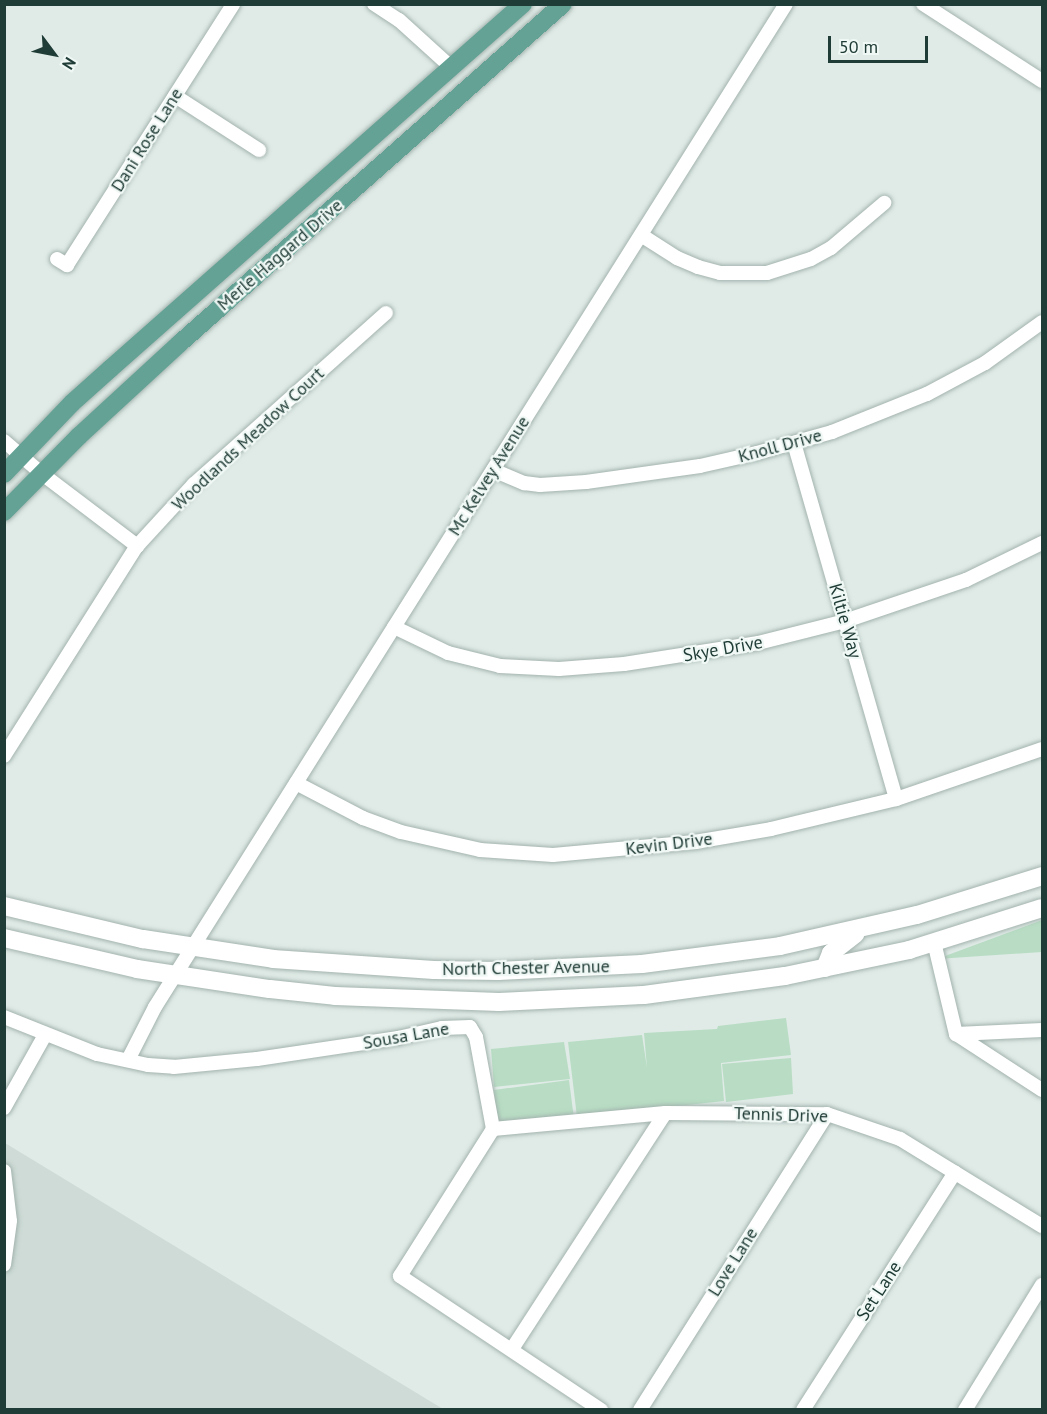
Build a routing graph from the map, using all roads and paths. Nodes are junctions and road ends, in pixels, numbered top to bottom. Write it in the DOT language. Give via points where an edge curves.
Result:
graph roads {
  1 [pos="233,4"];
  2 [pos="374,4"];
  3 [pos="523,4"];
  4 [pos="563,4"];
  5 [pos="786,4"];
  6 [pos="923,4"];
  7 [pos="452,68"];
  8 [pos="1042,81"];
  9 [pos="175,96"];
  10 [pos="259,150"];
  11 [pos="884,203"];
  12 [pos="641,236"];
  13 [pos="57,259"];
  14 [pos="386,314"];
  15 [pos="1042,322"];
  16 [pos="4,441"];
  17 [pos="794,443"];
  18 [pos="21,456"];
  19 [pos="493,470"];
  20 [pos="41,473"];
  21 [pos="4,474"];
  22 [pos="4,512"];
  23 [pos="1042,543"];
  24 [pos="138,546"];
  25 [pos="845,621"];
  26 [pos="394,627"];
  27 [pos="1042,749"];
  28 [pos="4,756"];
  29 [pos="296,783"];
  30 [pos="896,799"];
  31 [pos="1042,876"];
  32 [pos="4,906"];
  33 [pos="1042,908"];
  34 [pos="864,928"];
  35 [pos="4,938"];
  36 [pos="934,942"];
  37 [pos="195,948"];
  38 [pos="825,968"];
  39 [pos="176,976"];
  40 [pos="4,1017"];
  41 [pos="1042,1030"];
  42 [pos="956,1034"];
  43 [pos="45,1035"];
  44 [pos="128,1060"];
  45 [pos="1042,1090"];
  46 [pos="4,1108"];
  47 [pos="664,1113"];
  48 [pos="827,1114"];
  49 [pos="493,1129"];
  50 [pos="4,1171"];
  51 [pos="954,1172"];
  52 [pos="1042,1226"];
  53 [pos="4,1265"];
  54 [pos="1042,1286"];
  55 [pos="512,1349"];
  56 [pos="601,1410"];
  57 [pos="640,1410"];
  58 [pos="803,1410"];
  59 [pos="965,1410"];
  1 -- 9 [label="street, Dani Rose Lane"];
  2 -- 7 [label="street" via="399,20"];
  3 -- 7 [label="main road, Merle Haggard Drive"];
  4 -- 20 [label="main road, Merle Haggard Drive" via="171,351"];
  5 -- 12 [label="street, Mc Kelvey Avenue"];
  6 -- 8 [label="street"];
  7 -- 18 [label="main road, Merle Haggard Drive" via="110,369"];
  9 -- 10 [label="street"];
  9 -- 13 [label="street, Dani Rose Lane" via="67,265"];
  11 -- 12 [label="street" via="821,254 767,273 732,274 698,267"];
  12 -- 19 [label="street, Mc Kelvey Avenue"];
  14 -- 24 [label="street, Woodlands Meadow Court" via="194,484"];
  15 -- 17 [label="street, Knoll Drive" via="985,363 927,394 888,412"];
  16 -- 18 [label="street"];
  17 -- 19 [label="street, Knoll Drive" via="700,466 586,482 524,483"];
  17 -- 25 [label="street, Kiltie Way"];
  18 -- 20 [label="street"];
  18 -- 21 [label="main road, Merle Haggard Drive"];
  19 -- 26 [label="street, Mc Kelvey Avenue"];
  20 -- 22 [label="main road, Merle Haggard Drive"];
  20 -- 24 [label="street"];
  23 -- 25 [label="street, Skye Drive" via="966,580"];
  24 -- 28 [label="street, Woodlands Meadow Court"];
  25 -- 26 [label="street, Skye Drive" via="691,655 551,669 476,662"];
  25 -- 30 [label="street, Kiltie Way"];
  26 -- 29 [label="street, Mc Kelvey Avenue"];
  27 -- 30 [label="street, Kevin Drive"];
  29 -- 30 [label="street, Kevin Drive" via="354,814 401,832 440,843 512,854 607,851 695,842 771,829"];
  29 -- 37 [label="street, Mc Kelvey Avenue"];
  31 -- 34 [label="main road, North Chester Avenue"];
  32 -- 37 [label="main road, North Chester Avenue"];
  33 -- 36 [label="main road, North Chester Avenue"];
  34 -- 37 [label="main road, North Chester Avenue" via="697,958 509,971 337,965"];
  34 -- 38 [label="main road" via="831,952"];
  35 -- 39 [label="main road, North Chester Avenue"];
  36 -- 38 [label="main road, North Chester Avenue"];
  36 -- 42 [label="street"];
  37 -- 39 [label="street, Mc Kelvey Avenue"];
  38 -- 39 [label="main road, North Chester Avenue" via="712,987 499,1002 335,996"];
  39 -- 44 [label="street, Mc Kelvey Avenue"];
  40 -- 43 [label="street"];
  41 -- 42 [label="street"];
  42 -- 45 [label="street"];
  43 -- 44 [label="street" via="97,1054"];
  43 -- 46 [label="street"];
  44 -- 49 [label="street, Sousa Lane" via="174,1067 207,1066 470,1026 476,1037"];
  47 -- 48 [label="street, Tennis Drive"];
  47 -- 49 [label="street, Tennis Drive"];
  47 -- 55 [label="street"];
  48 -- 51 [label="street, Tennis Drive" via="900,1139"];
  48 -- 57 [label="street, Love Lane"];
  49 -- 55 [label="street" via="400,1276"];
  50 -- 53 [label="street" via="10,1221"];
  51 -- 52 [label="street, Tennis Drive"];
  51 -- 58 [label="street, Set Lane"];
  54 -- 59 [label="street"];
  55 -- 56 [label="street"];
}
